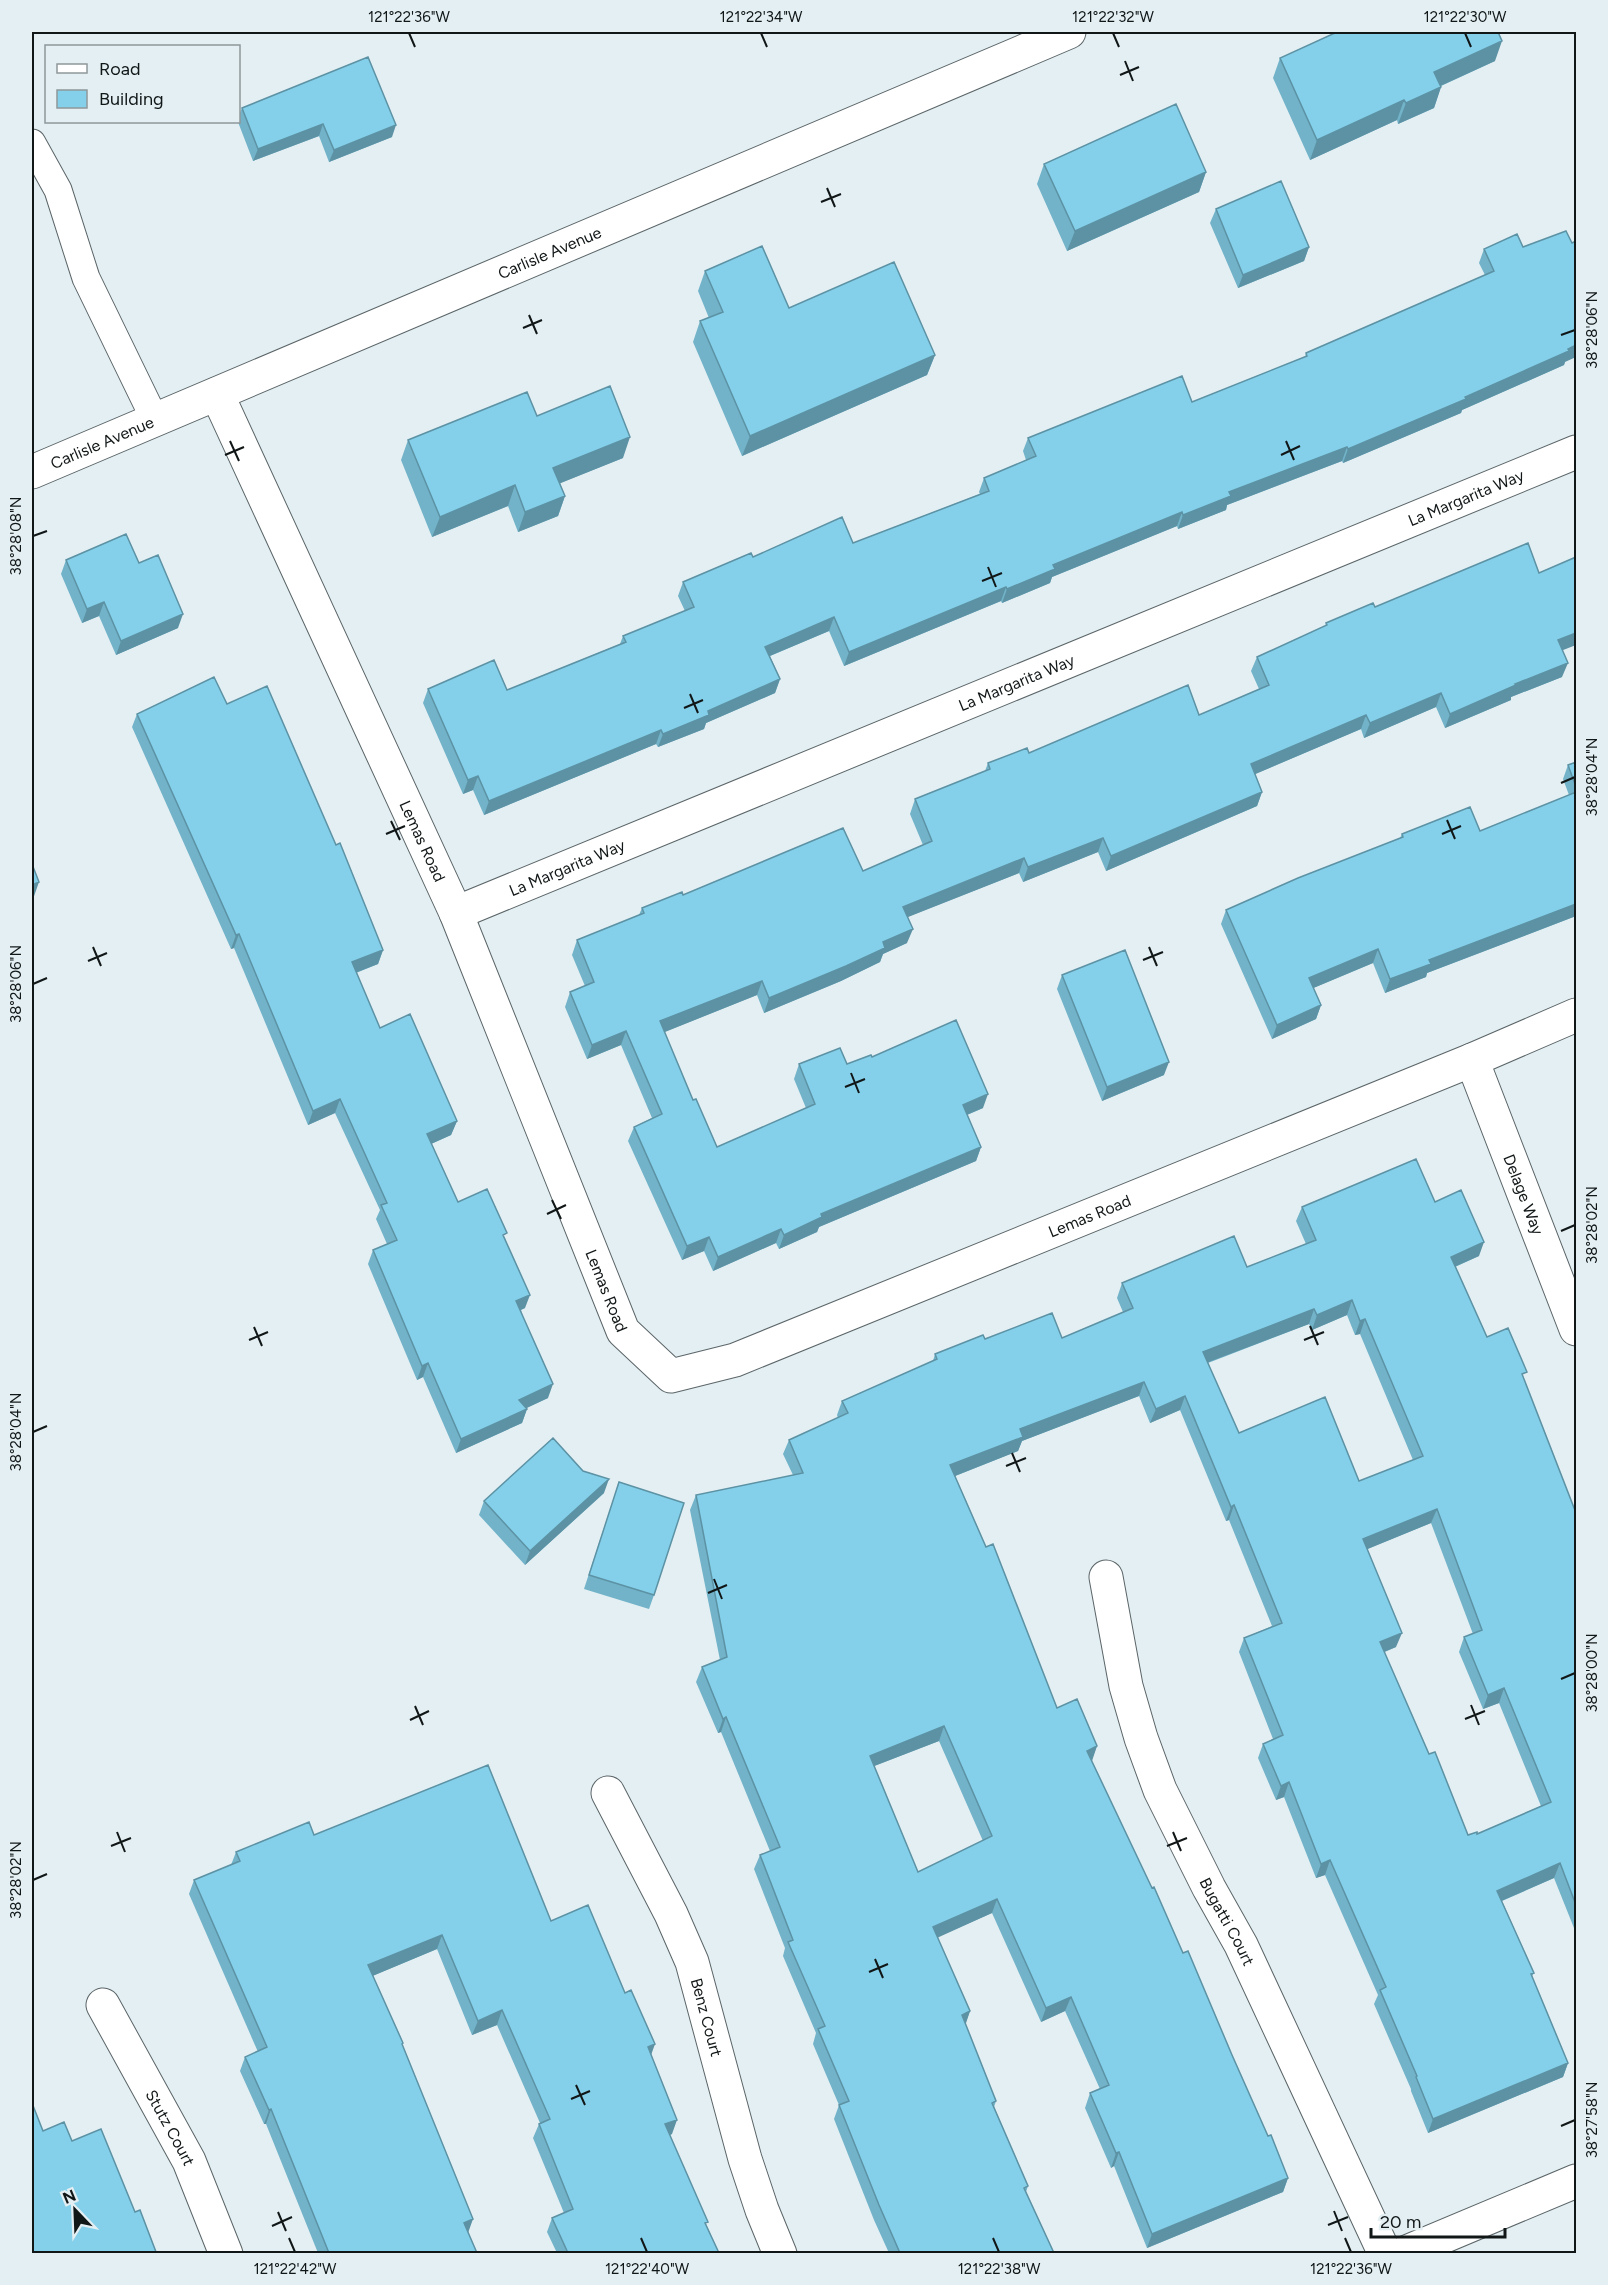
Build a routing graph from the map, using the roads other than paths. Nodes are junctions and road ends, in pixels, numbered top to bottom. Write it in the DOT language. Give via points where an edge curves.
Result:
graph roads {
  1 [pos="1069,32"];
  2 [pos="32,143"];
  3 [pos="217,394"];
  4 [pos="155,420"];
  5 [pos="1576,452"];
  6 [pos="32,472"];
  7 [pos="456,914"];
  8 [pos="1576,1015"];
  9 [pos="1472,1060"];
  10 [pos="1576,1329"];
  11 [pos="1106,1577"];
  12 [pos="608,1793"];
  13 [pos="103,2005"];
  14 [pos="1576,2181"];
  15 [pos="226,2253"];
  16 [pos="780,2253"];
  17 [pos="1385,2253"];
  18 [pos="1402,2253"];
  1 -- 3 [label="street, Carlisle Avenue"];
  2 -- 4 [label="lane" via="58,190 86,278"];
  3 -- 4 [label="street, Carlisle Avenue"];
  3 -- 7 [label="street, Lemas Road"];
  4 -- 6 [label="street, Carlisle Avenue"];
  5 -- 7 [label="street, La Margarita Way"];
  7 -- 9 [label="street, Lemas Road" via="623,1331 671,1376 735,1360"];
  8 -- 9 [label="street, Lemas Road"];
  9 -- 10 [label="street, Delage Way"];
  11 -- 17 [label="street, Bugatti Court" via="1126,1686 1160,1790 1241,1945"];
  12 -- 16 [label="street, Benz Court" via="692,1962 745,2159"];
  13 -- 15 [label="street, Stutz Court" via="189,2161"];
  14 -- 18 [label="street"];
}
